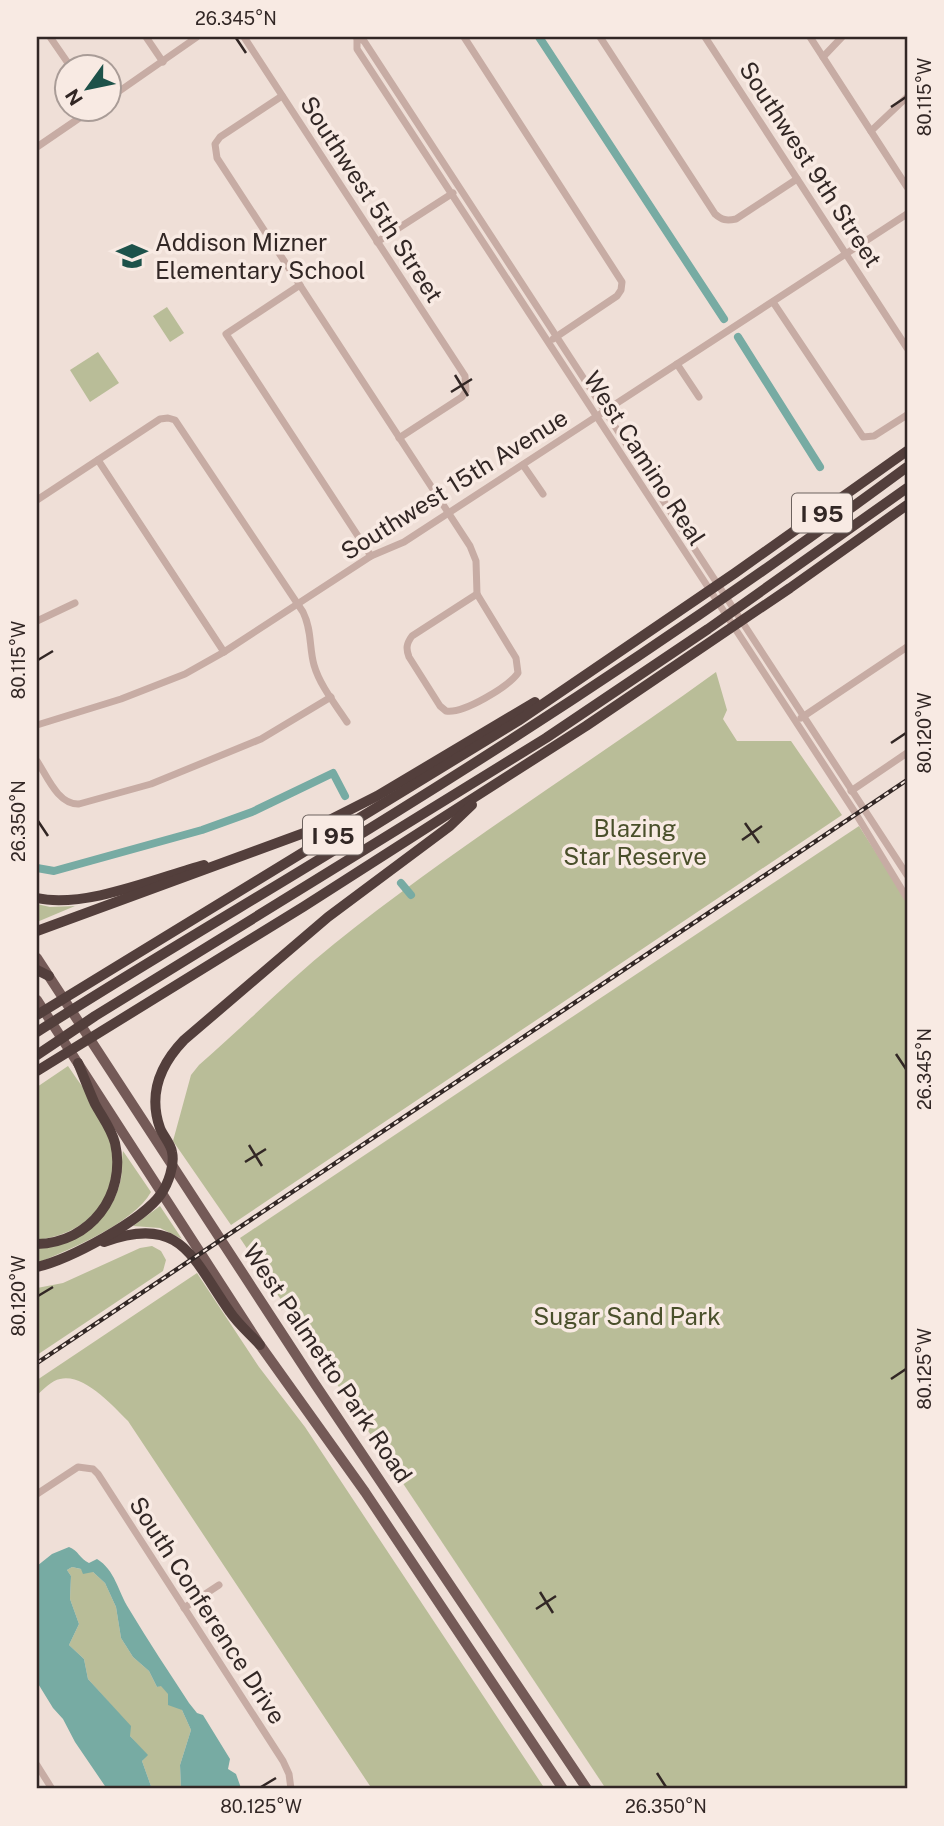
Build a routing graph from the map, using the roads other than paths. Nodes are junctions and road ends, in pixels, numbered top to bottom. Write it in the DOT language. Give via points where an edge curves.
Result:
graph roads {
  1 [pos="50,37"];
  2 [pos="146,37"];
  3 [pos="197,37"];
  4 [pos="244,37"];
  5 [pos="356,37"];
  6 [pos="464,37"];
  7 [pos="600,37"];
  8 [pos="705,37"];
  9 [pos="810,37"];
  10 [pos="842,37"];
  11 [pos="60,52"];
  12 [pos="823,57"];
  13 [pos="163,62"];
  14 [pos="122,90"];
  15 [pos="282,96"];
  16 [pos="907,97"];
  17 [pos="74,122"];
  18 [pos="871,131"];
  19 [pos="37,147"];
  20 [pos="797,179"];
  21 [pos="907,187"];
  22 [pos="460,189"];
  23 [pos="451,195"];
  24 [pos="907,214"];
  25 [pos="377,242"];
  26 [pos="846,254"];
  27 [pos="300,285"];
  28 [pos="773,302"];
  29 [pos="556,337"];
  30 [pos="548,343"];
  31 [pos="907,348"];
  32 [pos="677,364"];
  33 [pos="699,397"];
  34 [pos="605,412"];
  35 [pos="907,415"];
  36 [pos="596,418"];
  37 [pos="399,438"];
  38 [pos="907,451"];
  39 [pos="98,460"];
  40 [pos="523,465"];
  41 [pos="907,467"];
  42 [pos="907,488"];
  43 [pos="543,494"];
  44 [pos="37,500"];
  45 [pos="907,505"];
  46 [pos="448,513"];
  47 [pos="371,556"];
  48 [pos="477,594"];
  49 [pos="75,603"];
  50 [pos="297,604"];
  51 [pos="37,621"];
  52 [pos="907,647"];
  53 [pos="223,652"];
  54 [pos="584,676"];
  55 [pos="331,697"];
  56 [pos="803,717"];
  57 [pos="347,722"];
  58 [pos="795,723"];
  59 [pos="37,725"];
  60 [pos="907,753"];
  61 [pos="37,761"];
  62 [pos="489,789"];
  63 [pos="851,791"];
  64 [pos="234,860"];
  65 [pos="907,874"];
  66 [pos="37,898"];
  67 [pos="907,898"];
  68 [pos="37,931"];
  69 [pos="37,958"];
  70 [pos="37,970"];
  71 [pos="49,976"];
  72 [pos="37,1000"];
  73 [pos="37,1015"];
  74 [pos="37,1030"];
  75 [pos="39,1053"];
  76 [pos="78,1063"];
  77 [pos="37,1073"];
  78 [pos="172,1165"];
  79 [pos="162,1193"];
  80 [pos="37,1244"];
  81 [pos="78,1251"];
  82 [pos="37,1268"];
  83 [pos="260,1345"];
  84 [pos="37,1494"];
  85 [pos="219,1585"];
  86 [pos="458,1598"];
  87 [pos="184,1608"];
  88 [pos="442,1608"];
  89 [pos="37,1765"];
  90 [pos="52,1789"];
  91 [pos="291,1789"];
  92 [pos="563,1789"];
  93 [pos="587,1789"];
  1 -- 11 [label="street"];
  2 -- 13 [label="street"];
  3 -- 13 [label="street"];
  4 -- 15 [label="street, Southwest 5th Street"];
  5 -- 22 [label="street, West Camino Real" via="364,41"];
  5 -- 23 [label="street, West Camino Real" via="357,49"];
  6 -- 29 [label="street" via="620,275 622,286 617,296"];
  7 -- 20 [label="street" via="715,214 724,220 736,219"];
  8 -- 20 [label="street, Southwest 9th Street"];
  9 -- 12 [label="street"];
  10 -- 12 [label="street"];
  12 -- 18 [label="street"];
  13 -- 14 [label="street"];
  15 -- 25 [label="street, Southwest 5th Street"];
  15 -- 27 [label="street" via="220,137 215,147 217,158"];
  16 -- 18 [label="street"];
  17 -- 19 [label="street"];
  18 -- 21 [label="street"];
  20 -- 26 [label="street, Southwest 9th Street"];
  22 -- 23 [label="street"];
  22 -- 29 [label="street, West Camino Real"];
  23 -- 25 [label="street"];
  23 -- 30 [label="street, West Camino Real"];
  24 -- 26 [label="street, Southwest 15th Avenue"];
  25 -- 37 [label="street, Southwest 5th Street" via="467,383 462,397"];
  26 -- 28 [label="street, Southwest 15th Avenue"];
  26 -- 31 [label="street, Southwest 9th Street"];
  27 -- 37 [label="street"];
  27 -- 47 [label="street" via="226,334"];
  28 -- 32 [label="street, Southwest 15th Avenue"];
  28 -- 35 [label="street" via="859,434 874,436"];
  29 -- 30 [label="street"];
  29 -- 34 [label="street, West Camino Real"];
  30 -- 36 [label="street, West Camino Real"];
  32 -- 33 [label="street"];
  32 -- 34 [label="street, Southwest 15th Avenue"];
  34 -- 36 [label="street, Southwest 15th Avenue"];
  34 -- 56 [label="street, West Camino Real"];
  36 -- 40 [label="street, Southwest 15th Avenue"];
  36 -- 58 [label="street, West Camino Real"];
  37 -- 46 [label="street"];
  38 -- 54 [label="highway, I 95"];
  39 -- 44 [label="street"];
  39 -- 50 [label="street" via="160,419 170,418 181,425"];
  39 -- 53 [label="street"];
  40 -- 43 [label="street"];
  40 -- 46 [label="street, Southwest 15th Avenue"];
  41 -- 74 [label="highway" via="699,615 431,790"];
  42 -- 75 [label="highway" via="752,599 483,778"];
  45 -- 62 [label="highway, I 95" via="715,640"];
  46 -- 47 [label="street, Southwest 15th Avenue" via="404,542"];
  46 -- 48 [label="street" via="473,553"];
  47 -- 50 [label="street, Southwest 15th Avenue"];
  48 -- 48 [label="street" via="408,642 409,657 446,710 461,710 518,673 516,658"];
  49 -- 51 [label="street"];
  50 -- 53 [label="street, Southwest 15th Avenue"];
  50 -- 55 [label="street" via="309,626 315,668"];
  52 -- 56 [label="street"];
  53 -- 59 [label="street, Southwest 15th Avenue" via="144,691"];
  54 -- 64 [label="highway" via="337,818"];
  54 -- 73 [label="highway, I 95" via="431,776"];
  55 -- 57 [label="street"];
  55 -- 61 [label="street" via="261,739 174,775 79,804 67,803 58,794"];
  56 -- 58 [label="street"];
  56 -- 63 [label="street, West Camino Real"];
  58 -- 67 [label="street, West Camino Real"];
  60 -- 63 [label="street"];
  62 -- 77 [label="highway, I 95"];
  62 -- 78 [label="highway" via="450,826 293,946 173,1052 161,1073 155,1105 172,1152"];
  63 -- 65 [label="street, West Camino Real"];
  64 -- 66 [label="highway" via="84,899"];
  64 -- 68 [label="highway"];
  69 -- 71 [label="main road, West Palmetto Park Road"];
  70 -- 71 [label="highway"];
  71 -- 78 [label="main road, West Palmetto Park Road"];
  72 -- 76 [label="main road, West Palmetto Park Road"];
  76 -- 79 [label="main road, West Palmetto Park Road"];
  76 -- 80 [label="highway" via="113,1136 116,1181 105,1207 88,1226 65,1240"];
  78 -- 79 [label="highway"];
  78 -- 86 [label="main road, West Palmetto Park Road"];
  79 -- 81 [label="highway" via="135,1217"];
  79 -- 83 [label="main road, West Palmetto Park Road"];
  81 -- 82 [label="highway"];
  81 -- 83 [label="highway" via="133,1234 158,1234 173,1240 190,1251 232,1315"];
  83 -- 88 [label="main road, West Palmetto Park Road"];
  84 -- 87 [label="street, South Conference Drive" via="77,1467 86,1466 98,1474"];
  85 -- 87 [label="street"];
  86 -- 88 [label="main road"];
  86 -- 93 [label="main road, West Palmetto Park Road"];
  87 -- 91 [label="street, South Conference Drive" via="283,1761"];
  88 -- 92 [label="main road, West Palmetto Park Road"];
  89 -- 90 [label="street"];
}
